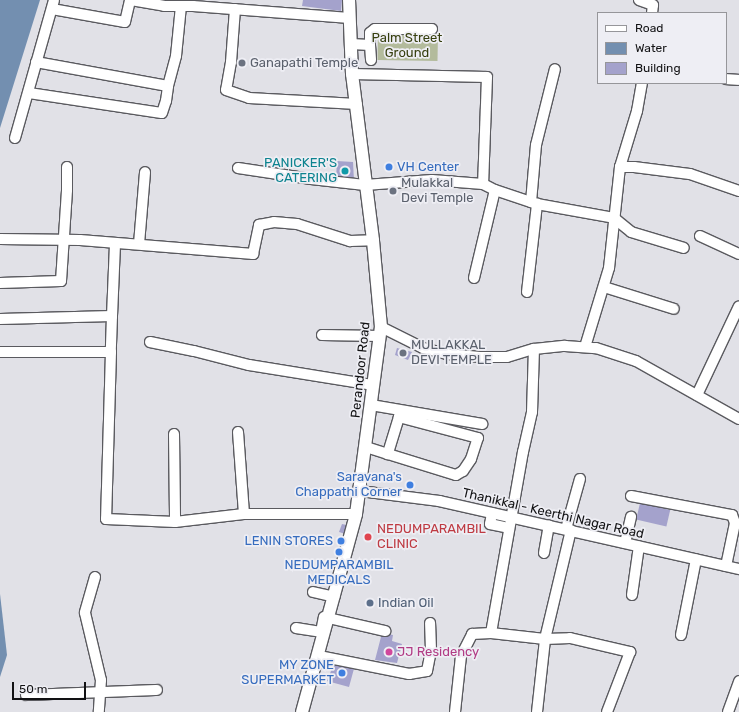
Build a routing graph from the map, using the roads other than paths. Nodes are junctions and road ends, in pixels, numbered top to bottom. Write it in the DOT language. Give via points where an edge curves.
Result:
graph roads {
  1 [pos="131,0"];
  2 [pos="349,0"];
  3 [pos="640,0"];
  4 [pos="164,3"];
  5 [pos="53,5"];
  6 [pos="181,6"];
  7 [pos="235,10"];
  8 [pos="652,12"];
  9 [pos="350,18"];
  10 [pos="432,29"];
  11 [pos="351,44"];
  12 [pos="370,45"];
  13 [pos="371,60"];
  14 [pos="36,62"];
  15 [pos="555,69"];
  16 [pos="352,74"];
  17 [pos="727,79"];
  18 [pos="739,80"];
  19 [pos="642,84"];
  20 [pos="168,86"];
  21 [pos="29,92"];
  22 [pos="357,104"];
  23 [pos="15,138"];
  24 [pos="67,167"];
  25 [pos="620,167"];
  26 [pos="238,168"];
  27 [pos="145,172"];
  28 [pos="483,184"];
  29 [pos="365,185"];
  30 [pos="495,190"];
  31 [pos="739,191"];
  32 [pos="534,203"];
  33 [pos="614,218"];
  34 [pos="700,236"];
  35 [pos="0,239"];
  36 [pos="64,240"];
  37 [pos="373,240"];
  38 [pos="115,243"];
  39 [pos="140,244"];
  40 [pos="684,248"];
  41 [pos="739,254"];
  42 [pos="474,278"];
  43 [pos="0,283"];
  44 [pos="604,287"];
  45 [pos="527,292"];
  46 [pos="739,306"];
  47 [pos="674,309"];
  48 [pos="112,316"];
  49 [pos="0,319"];
  50 [pos="381,331"];
  51 [pos="322,335"];
  52 [pos="150,342"];
  53 [pos="585,347"];
  54 [pos="534,349"];
  55 [pos="0,352"];
  56 [pos="111,352"];
  57 [pos="373,385"];
  58 [pos="697,395"];
  59 [pos="371,404"];
  60 [pos="739,419"];
  61 [pos="482,424"];
  62 [pos="238,432"];
  63 [pos="174,434"];
  64 [pos="366,447"];
  65 [pos="388,454"];
  66 [pos="580,479"];
  67 [pos="360,492"];
  68 [pos="631,496"];
  69 [pos="492,513"];
  70 [pos="244,514"];
  71 [pos="356,514"];
  72 [pos="512,517"];
  73 [pos="631,517"];
  74 [pos="175,522"];
  75 [pos="549,526"];
  76 [pos="504,527"];
  77 [pos="569,530"];
  78 [pos="625,543"];
  79 [pos="639,546"];
  80 [pos="544,553"];
  81 [pos="696,559"];
  82 [pos="726,566"];
  83 [pos="739,569"];
  84 [pos="95,577"];
  85 [pos="314,592"];
  86 [pos="632,595"];
  87 [pos="334,597"];
  88 [pos="329,618"];
  89 [pos="430,623"];
  90 [pos="296,628"];
  91 [pos="385,631"];
  92 [pos="491,633"];
  93 [pos="681,634"];
  94 [pos="544,639"];
  95 [pos="319,656"];
  96 [pos="739,681"];
  97 [pos="157,690"];
  98 [pos="100,693"];
  99 [pos="26,695"];
  100 [pos="99,712"];
  101 [pos="302,712"];
  102 [pos="455,712"];
  103 [pos="537,712"];
  104 [pos="607,712"];
  105 [pos="728,712"];
  1 -- 4 [label="street"];
  1 -- 5 [label="street" via="125,22"];
  2 -- 9 [label="main road, Perandoor Road"];
  3 -- 8 [label="street" via="653,5"];
  4 -- 6 [label="street"];
  5 -- 14 [label="street"];
  6 -- 7 [label="street"];
  6 -- 20 [label="street" via="176,56"];
  7 -- 9 [label="street"];
  7 -- 22 [label="street" via="226,90 249,98"];
  9 -- 11 [label="main road, Perandoor Road"];
  10 -- 12 [label="street" via="375,29 370,33"];
  11 -- 12 [label="street"];
  11 -- 16 [label="main road, Perandoor Road"];
  12 -- 13 [label="street"];
  14 -- 20 [label="street"];
  14 -- 21 [label="street"];
  15 -- 32 [label="street" via="536,145"];
  16 -- 22 [label="main road, Perandoor Road"];
  16 -- 28 [label="street" via="487,77"];
  17 -- 18 [label="street"];
  19 -- 25 [label="street" via="637,111"];
  20 -- 21 [label="street" via="162,113"];
  21 -- 23 [label="street"];
  22 -- 29 [label="main road, Perandoor Road"];
  24 -- 36 [label="street"];
  25 -- 31 [label="street" via="690,174"];
  25 -- 33 [label="street"];
  26 -- 29 [label="street"];
  27 -- 39 [label="street"];
  28 -- 29 [label="street" via="432,180"];
  28 -- 30 [label="street"];
  29 -- 37 [label="main road, Perandoor Road"];
  30 -- 32 [label="street"];
  30 -- 42 [label="street"];
  32 -- 33 [label="street"];
  32 -- 45 [label="street"];
  33 -- 40 [label="street" via="631,232"];
  33 -- 44 [label="street" via="610,268"];
  34 -- 41 [label="street"];
  35 -- 36 [label="street"];
  36 -- 38 [label="street"];
  36 -- 43 [label="street" via="61,281"];
  37 -- 39 [label="street" via="350,241 297,224 274,222 259,225 253,254"];
  37 -- 50 [label="main road, Perandoor Road"];
  38 -- 39 [label="street"];
  38 -- 48 [label="street"];
  44 -- 47 [label="street"];
  44 -- 53 [label="street"];
  46 -- 58 [label="street"];
  48 -- 49 [label="street"];
  48 -- 56 [label="street"];
  50 -- 51 [label="street"];
  50 -- 54 [label="street" via="423,348 447,354 507,357"];
  50 -- 57 [label="main road, Perandoor Road"];
  52 -- 57 [label="street" via="248,366"];
  53 -- 54 [label="street"];
  53 -- 58 [label="street" via="636,361"];
  54 -- 72 [label="street" via="532,412"];
  55 -- 56 [label="street"];
  56 -- 74 [label="street" via="106,519"];
  57 -- 59 [label="main road, Perandoor Road"];
  58 -- 60 [label="street"];
  59 -- 61 [label="street"];
  59 -- 64 [label="main road, Perandoor Road"];
  62 -- 70 [label="street"];
  63 -- 74 [label="street"];
  64 -- 65 [label="street"];
  64 -- 67 [label="main road, Perandoor Road"];
  65 -- 65 [label="street" via="456,475 463,471 471,459 478,438 398,417"];
  66 -- 77 [label="street"];
  67 -- 69 [label="street, Thanikkal - Keerthi Nagar Road" via="438,501"];
  67 -- 71 [label="main road, Perandoor Road"];
  68 -- 82 [label="street" via="732,515 735,523"];
  69 -- 72 [label="street, Thanikkal - Keerthi Nagar Road"];
  69 -- 76 [label="street" via="490,524"];
  70 -- 71 [label="street"];
  70 -- 74 [label="street"];
  71 -- 87 [label="main road, Perandoor Road"];
  72 -- 75 [label="street, Thanikkal - Keerthi Nagar Road"];
  72 -- 92 [label="street"];
  73 -- 78 [label="street"];
  75 -- 77 [label="street, Thanikkal - Keerthi Nagar Road"];
  75 -- 80 [label="street"];
  77 -- 78 [label="street, Thanikkal - Keerthi Nagar Road"];
  77 -- 94 [label="street"];
  78 -- 79 [label="street, Thanikkal - Keerthi Nagar Road"];
  79 -- 81 [label="street, Thanikkal - Keerthi Nagar Road"];
  79 -- 86 [label="street"];
  81 -- 82 [label="street, Thanikkal - Keerthi Nagar Road"];
  81 -- 93 [label="street"];
  82 -- 83 [label="street, Thanikkal - Keerthi Nagar Road"];
  84 -- 98 [label="street" via="85,613 98,660"];
  85 -- 87 [label="street"];
  87 -- 88 [label="main road, Perandoor Road"];
  88 -- 90 [label="street" via="324,617 321,632"];
  88 -- 91 [label="street"];
  88 -- 95 [label="main road, Perandoor Road"];
  89 -- 95 [label="street" via="431,650 427,671 409,674"];
  92 -- 94 [label="street"];
  92 -- 102 [label="street" via="472,634 461,656"];
  94 -- 103 [label="street"];
  94 -- 104 [label="street" via="570,638 630,652"];
  95 -- 101 [label="main road, Perandoor Road"];
  96 -- 105 [label="street"];
  97 -- 98 [label="street"];
  98 -- 99 [label="street"];
  98 -- 100 [label="street"];
}
